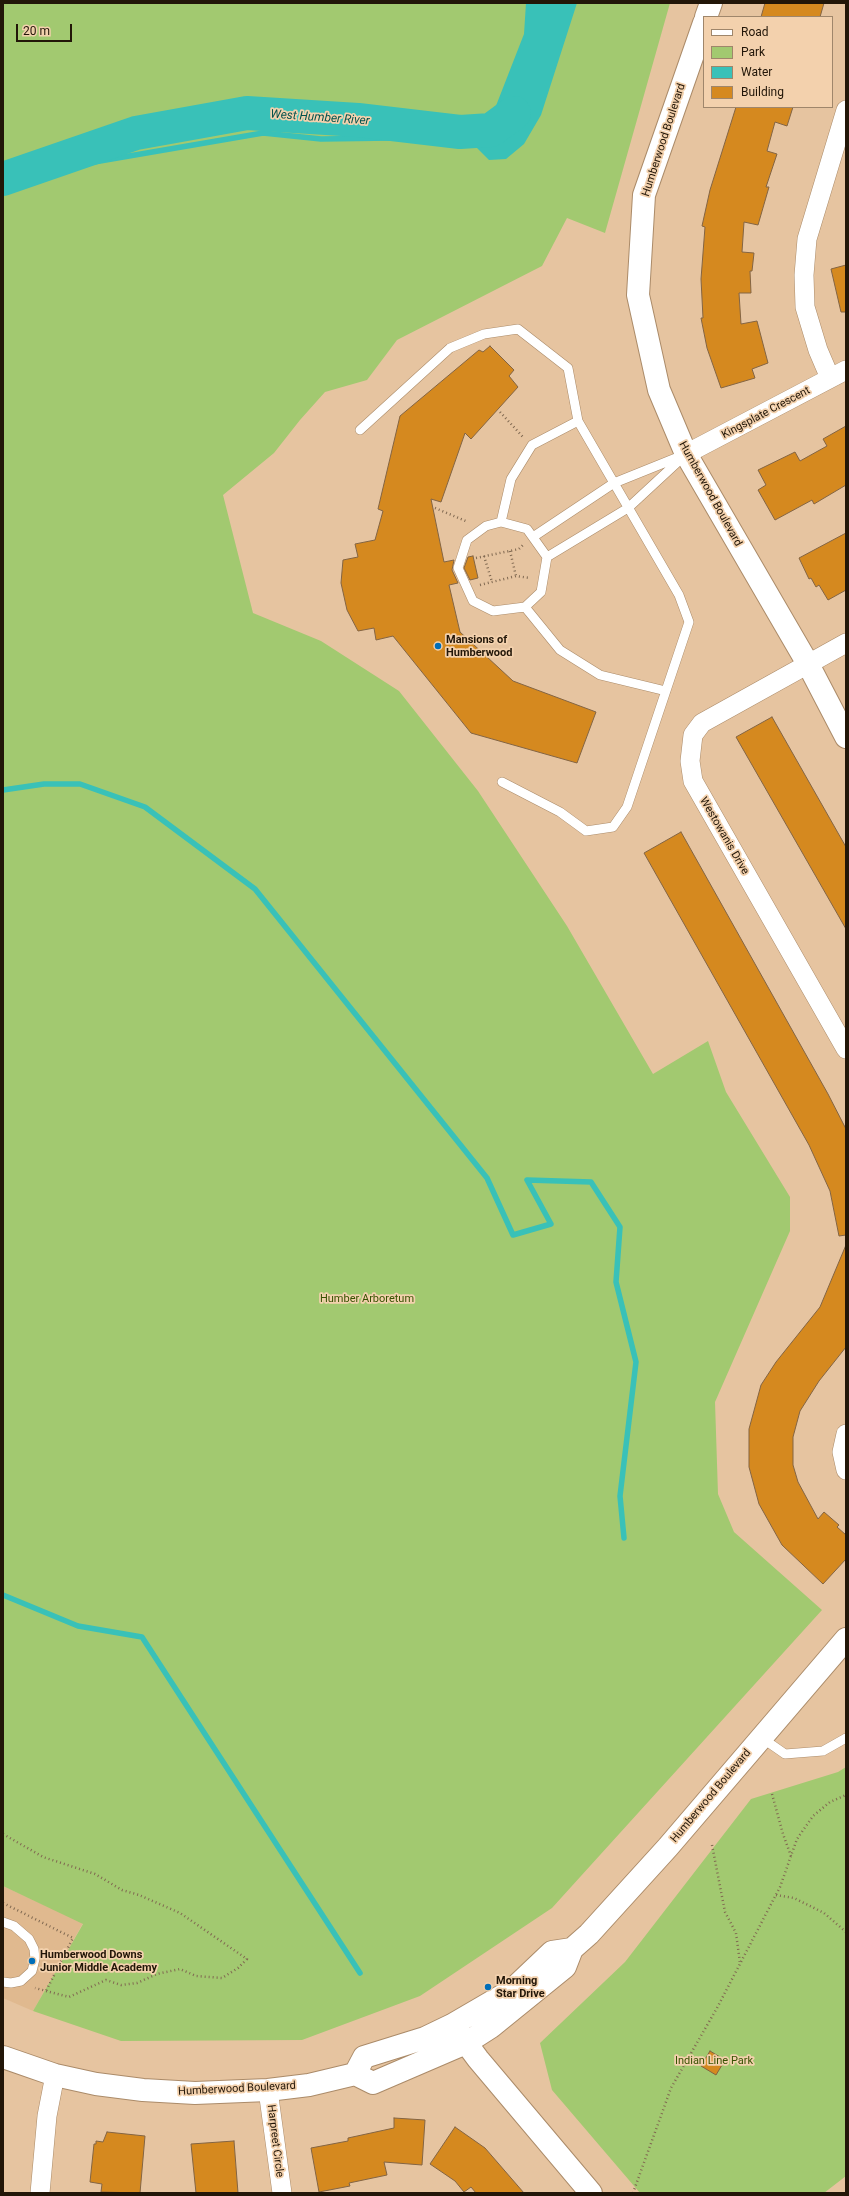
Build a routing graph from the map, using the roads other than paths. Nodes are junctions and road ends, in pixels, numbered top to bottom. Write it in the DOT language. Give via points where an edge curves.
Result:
graph roads {
  1 [pos="711,3"];
  2 [pos="706,16"];
  3 [pos="703,26"];
  4 [pos="846,110"];
  5 [pos="838,374"];
  6 [pos="578,420"];
  7 [pos="360,430"];
  8 [pos="686,454"];
  9 [pos="614,483"];
  10 [pos="628,508"];
  11 [pos="501,522"];
  12 [pos="533,537"];
  13 [pos="547,557"];
  14 [pos="525,607"];
  15 [pos="846,643"];
  16 [pos="808,664"];
  17 [pos="666,691"];
  18 [pos="846,737"];
  19 [pos="502,782"];
  20 [pos="846,1049"];
  21 [pos="846,1434"];
  22 [pos="846,1470"];
  23 [pos="844,1645"];
  24 [pos="760,1738"];
  25 [pos="846,1738"];
  26 [pos="3,1922"];
  27 [pos="572,1949"];
  28 [pos="3,1982"];
  29 [pos="452,2025"];
  30 [pos="466,2043"];
  31 [pos="3,2057"];
  32 [pos="355,2074"];
  33 [pos="55,2075"];
  34 [pos="268,2090"];
  35 [pos="40,2193"];
  36 [pos="282,2193"];
  37 [pos="591,2193"];
  1 -- 2 [label="street"];
  3 -- 8 [label="street, Humberwood Boulevard" via="644,196 638,295 659,390"];
  4 -- 5 [label="street" via="808,239 804,275 805,307 818,350"];
  5 -- 8 [label="street, Kingsplate Crescent" via="772,411"];
  6 -- 7 [label="lane" via="568,368 518,330 484,334 450,348"];
  6 -- 9 [label="lane"];
  6 -- 11 [label="lane" via="532,445 511,479"];
  8 -- 9 [label="lane"];
  8 -- 10 [label="lane"];
  8 -- 16 [label="street, Humberwood Boulevard"];
  9 -- 10 [label="lane"];
  9 -- 12 [label="lane"];
  10 -- 13 [label="lane"];
  10 -- 17 [label="lane" via="678,595 689,622"];
  11 -- 12 [label="lane" via="527,529"];
  11 -- 14 [label="lane" via="486,526 467,540 458,568 473,601 493,611"];
  12 -- 13 [label="lane"];
  13 -- 14 [label="lane" via="541,592"];
  14 -- 17 [label="lane" via="560,650 600,675"];
  15 -- 16 [label="street, Westowanis Drive"];
  16 -- 18 [label="street, Humberwood Boulevard"];
  16 -- 20 [label="street, Westowanis Drive" via="702,723 693,735 690,760 693,782"];
  17 -- 19 [label="lane" via="628,808 613,827 586,831 560,812"];
  21 -- 22 [label="street" via="842,1452"];
  23 -- 24 [label="street, Humberwood Boulevard"];
  24 -- 25 [label="lane" via="785,1754 823,1751"];
  24 -- 27 [label="street, Humberwood Boulevard" via="664,1852 589,1934"];
  26 -- 28 [label="lane" via="14,1926 29,1939 35,1959 32,1971 21,1981"];
  27 -- 29 [label="street" via="552,1952 512,1990"];
  27 -- 30 [label="street, Humberwood Boulevard" via="565,1967 491,2027"];
  29 -- 30 [label="street"];
  29 -- 32 [label="street" via="426,2038 364,2057"];
  30 -- 32 [label="street, Humberwood Boulevard" via="373,2083"];
  30 -- 37 [label="street"];
  31 -- 33 [label="street, Humberwood Boulevard"];
  32 -- 34 [label="street, Humberwood Boulevard" via="309,2085"];
  33 -- 34 [label="street, Humberwood Boulevard" via="143,2090 195,2093"];
  33 -- 35 [label="street" via="47,2116"];
  34 -- 36 [label="street, Harpreet Circle"];
}
